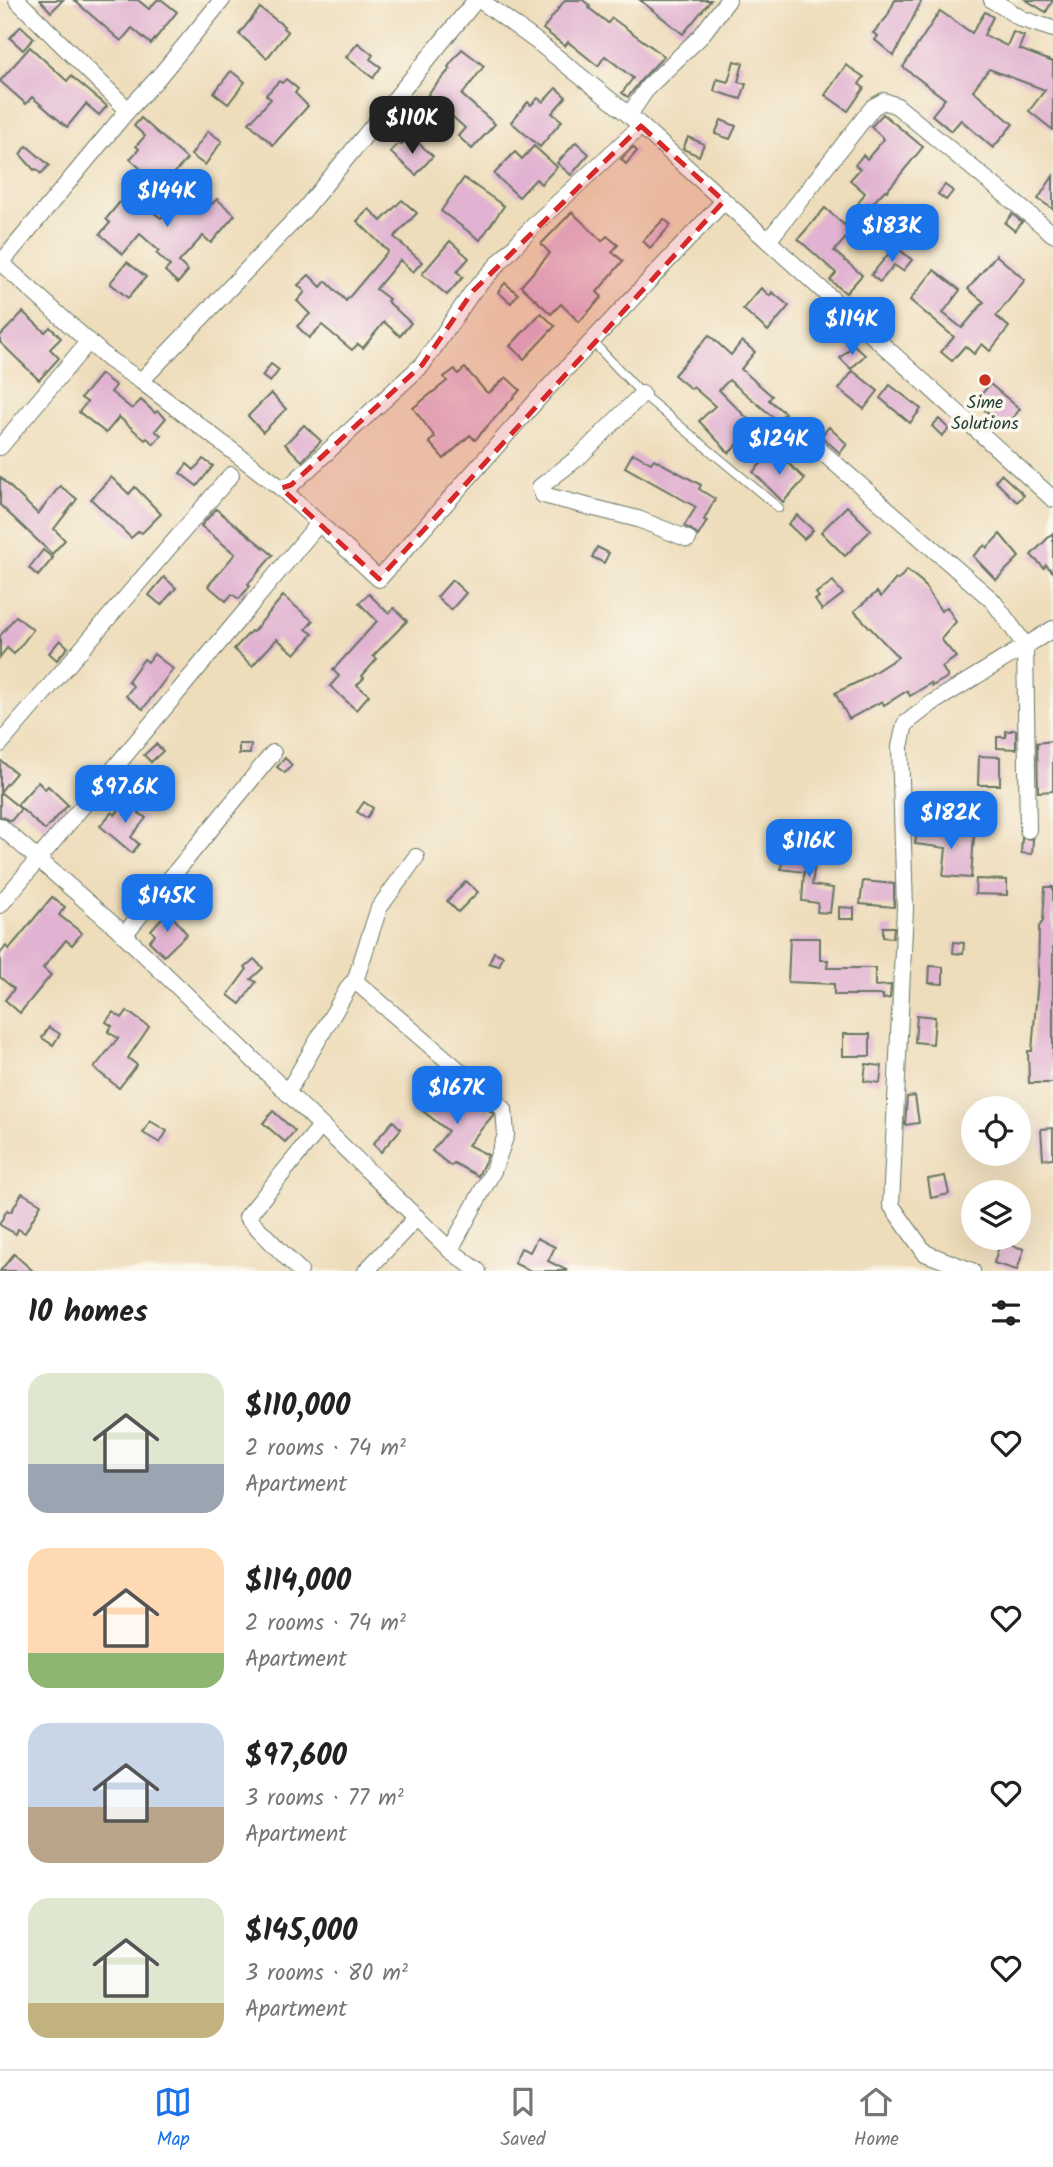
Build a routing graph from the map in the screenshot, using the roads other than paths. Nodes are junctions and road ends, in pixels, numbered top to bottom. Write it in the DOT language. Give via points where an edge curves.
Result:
graph roads {
  1 [pos="17,0"];
  2 [pos="222,0"];
  3 [pos="478,0"];
  4 [pos="728,0"];
  5 [pos="992,0"];
  6 [pos="1053,29"];
  7 [pos="128,110"];
  8 [pos="635,120"];
  9 [pos="723,201"];
  10 [pos="1053,234"];
  11 [pos="768,242"];
  12 [pos="0,262"];
  13 [pos="89,341"];
  14 [pos="592,341"];
  15 [pos="141,381"];
  16 [pos="642,394"];
  17 [pos="813,444"];
  18 [pos="0,447"];
  19 [pos="231,475"];
  20 [pos="281,488"];
  21 [pos="1053,499"];
  22 [pos="779,508"];
  23 [pos="319,523"];
  24 [pos="688,538"];
  25 [pos="1053,629"];
  26 [pos="1025,645"];
  27 [pos="0,744"];
  28 [pos="273,753"];
  29 [pos="0,826"];
  30 [pos="1028,830"];
  31 [pos="416,857"];
  32 [pos="38,858"];
  33 [pos="0,905"];
  34 [pos="124,935"];
  35 [pos="355,981"];
  36 [pos="287,1093"];
  37 [pos="321,1126"];
  38 [pos="417,1217"];
  39 [pos="450,1250"];
  40 [pos="300,1271"];
  41 [pos="366,1271"];
  42 [pos="478,1271"];
  43 [pos="972,1271"];
  1 -- 7 [label="street"];
  2 -- 7 [label="street"];
  3 -- 8 [label="street"];
  3 -- 15 [label="street" via="304,210"];
  4 -- 8 [label="street" via="700,37 648,87"];
  5 -- 6 [label="street" via="1022,19"];
  7 -- 12 [label="street"];
  8 -- 9 [label="street"];
  8 -- 20 [label="street" via="473,290 422,365 291,485"];
  9 -- 11 [label="street"];
  9 -- 14 [label="street"];
  10 -- 11 [label="street" via="897,106 884,101 873,107"];
  11 -- 21 [label="street"];
  12 -- 13 [label="street"];
  13 -- 15 [label="street"];
  13 -- 18 [label="street"];
  14 -- 16 [label="lane"];
  14 -- 23 [label="street" via="379,579"];
  15 -- 20 [label="street"];
  16 -- 22 [label="lane"];
  16 -- 24 [label="street" via="580,456 540,487 543,495 638,519"];
  17 -- 26 [label="street" via="993,601"];
  19 -- 27 [label="street"];
  20 -- 23 [label="street"];
  23 -- 32 [label="street"];
  25 -- 26 [label="street"];
  26 -- 30 [label="street"];
  26 -- 43 [label="street" via="905,724 900,747 905,908 891,1205 925,1253"];
  28 -- 34 [label="street"];
  29 -- 32 [label="street"];
  31 -- 35 [label="street" via="379,908"];
  32 -- 33 [label="street"];
  32 -- 34 [label="street"];
  34 -- 36 [label="street"];
  35 -- 36 [label="street"];
  35 -- 39 [label="street" via="504,1109 506,1135 493,1171"];
  36 -- 37 [label="street"];
  37 -- 38 [label="street"];
  37 -- 40 [label="street" via="247,1217"];
  38 -- 39 [label="street"];
  38 -- 41 [label="street"];
  39 -- 42 [label="street"];
}
